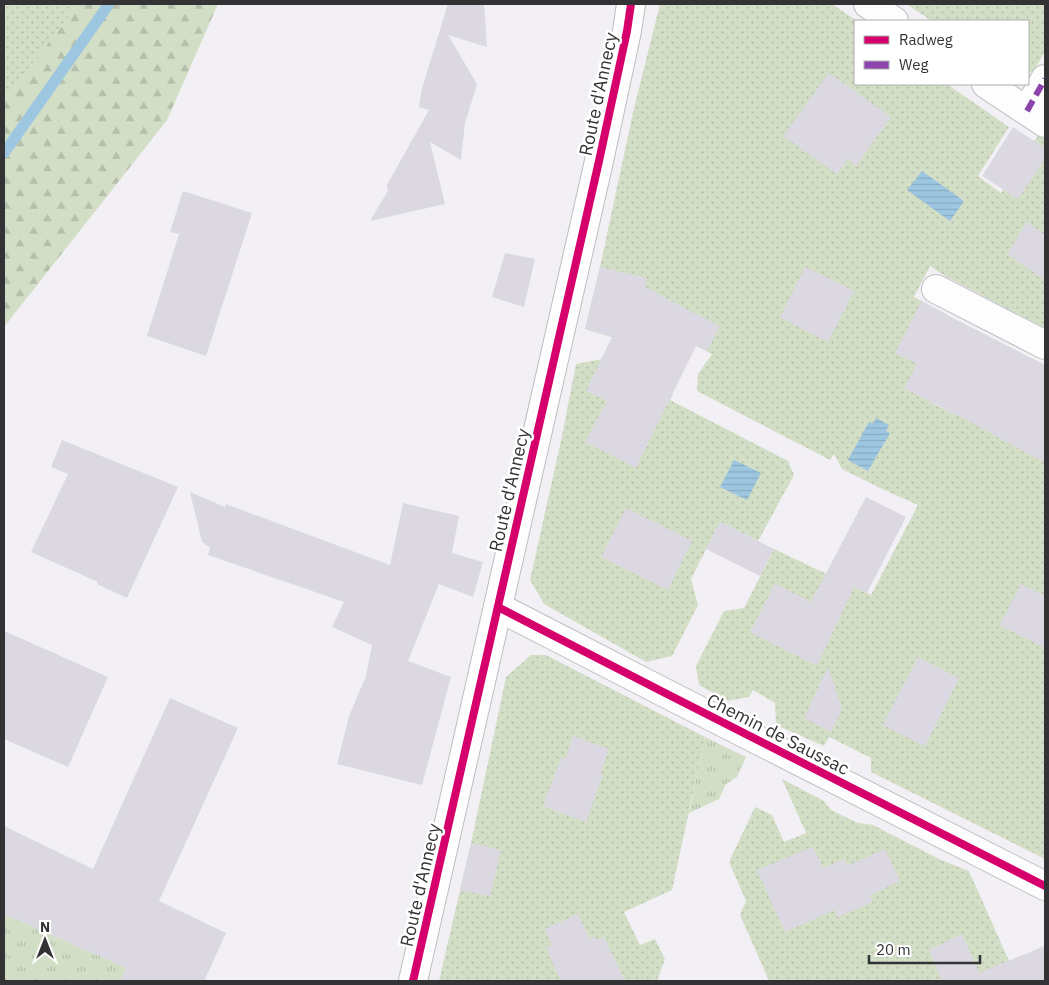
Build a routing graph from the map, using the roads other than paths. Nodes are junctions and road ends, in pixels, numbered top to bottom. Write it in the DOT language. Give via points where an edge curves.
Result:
graph roads {
  1 [pos="631,4"];
  2 [pos="868,4"];
  3 [pos="892,20"];
  4 [pos="1045,79"];
  5 [pos="988,85"];
  6 [pos="1036,117"];
  7 [pos="936,289"];
  8 [pos="1045,345"];
  9 [pos="498,607"];
  10 [pos="1045,886"];
  11 [pos="413,981"];
  1 -- 9 [label="main road, Route d'Annecy"];
  2 -- 3 [label="main road"];
  4 -- 6 [label="main road"];
  5 -- 6 [label="main road"];
  7 -- 8 [label="main road"];
  9 -- 10 [label="main road, Chemin de Saussac"];
  9 -- 11 [label="main road, Route d'Annecy"];
}
